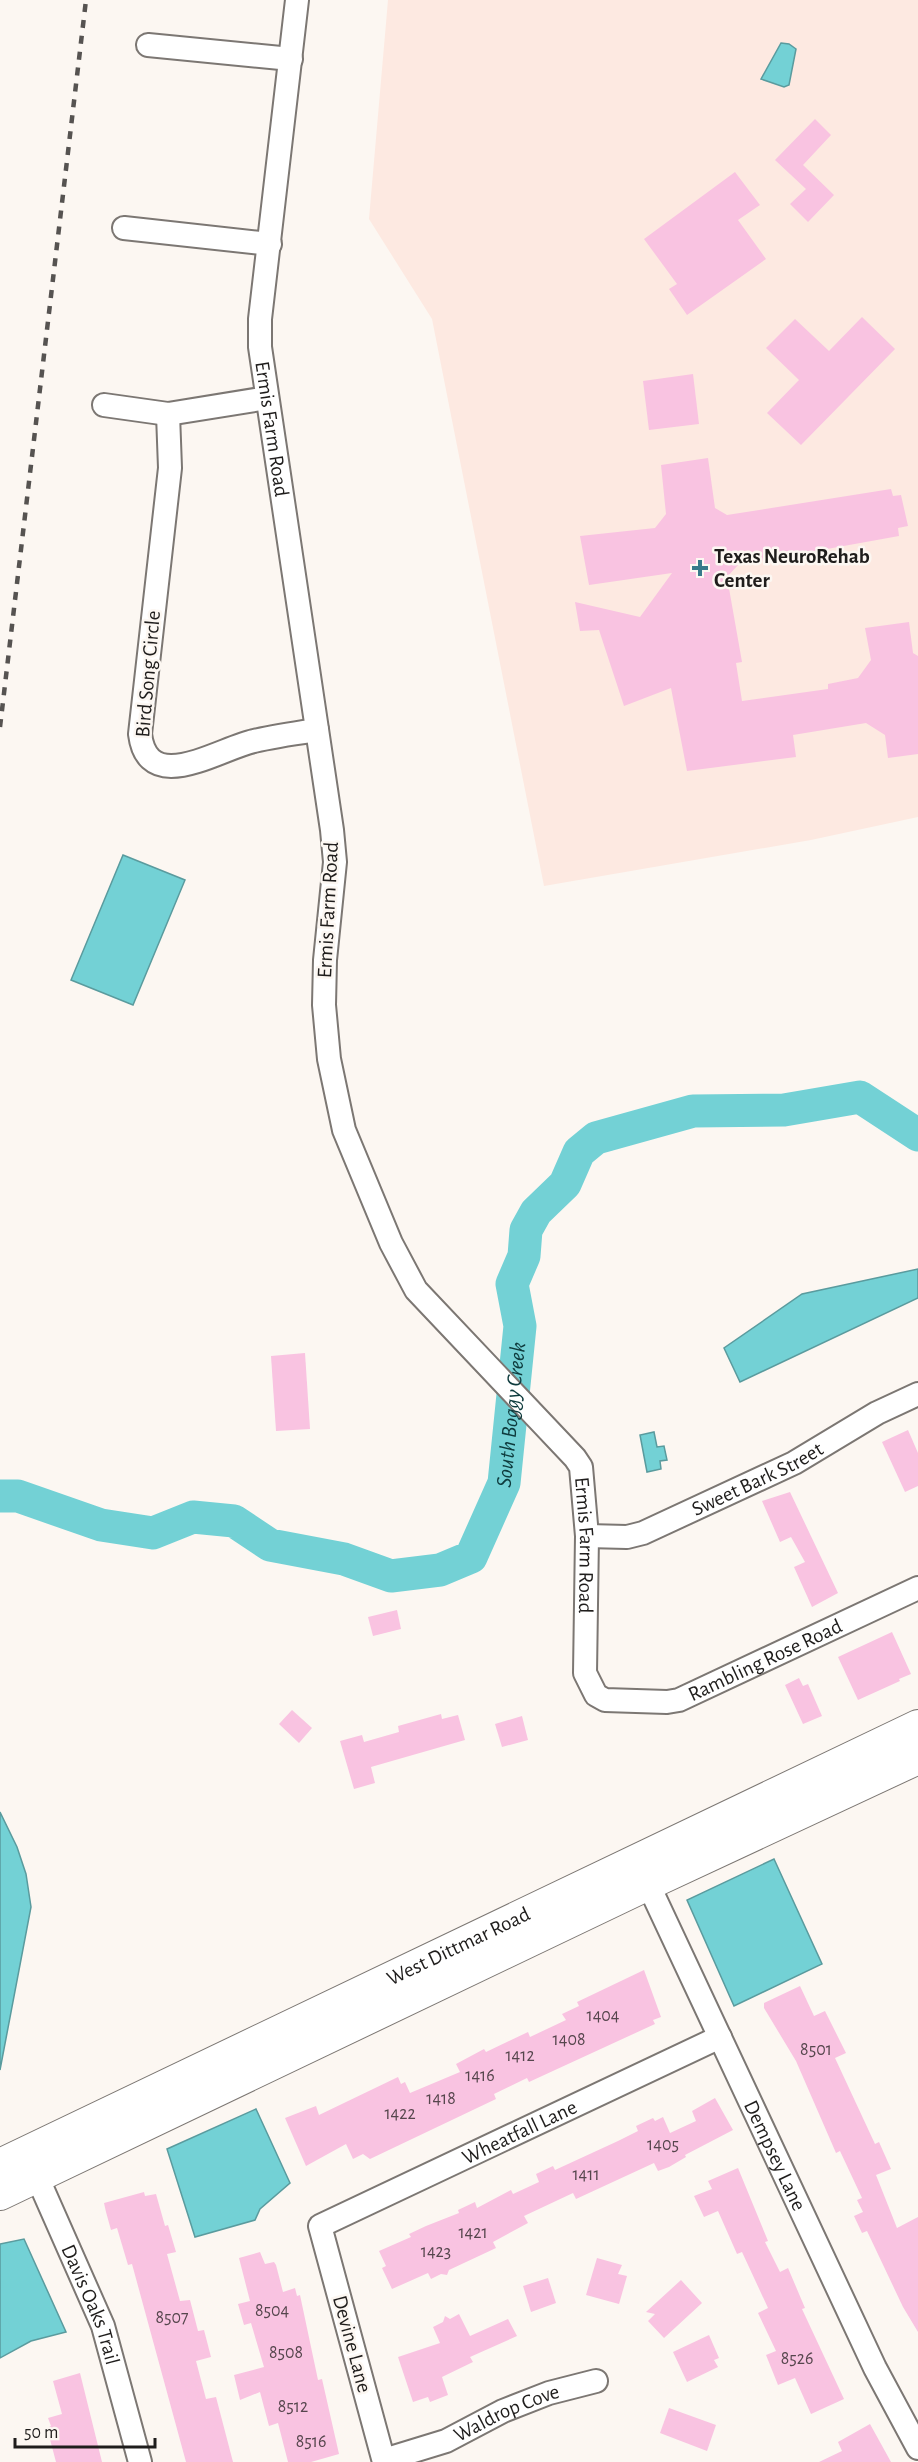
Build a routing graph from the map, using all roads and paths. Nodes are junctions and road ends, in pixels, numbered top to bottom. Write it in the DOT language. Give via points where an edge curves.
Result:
graph roads {
  1 [pos="297,0"];
  2 [pos="148,45"];
  3 [pos="291,60"];
  4 [pos="124,228"];
  5 [pos="270,244"];
  6 [pos="267,398"];
  7 [pos="104,405"];
  8 [pos="168,414"];
  9 [pos="317,730"];
  10 [pos="918,1394"];
  11 [pos="587,1536"];
  12 [pos="916,1594"];
  13 [pos="604,1700"];
  14 [pos="918,1726"];
  15 [pos="918,1758"];
  16 [pos="642,1871"];
  17 [pos="720,2037"];
  18 [pos="21,2165"];
  19 [pos="0,2194"];
  20 [pos="320,2226"];
  21 [pos="597,2381"];
  22 [pos="918,2448"];
  23 [pos="384,2461"];
  24 [pos="141,2462"];
  1 -- 3 [label="street, Ermis Farm Road"];
  2 -- 3 [label="street"];
  3 -- 5 [label="street, Ermis Farm Road"];
  4 -- 5 [label="street"];
  5 -- 6 [label="street, Ermis Farm Road" via="260,319"];
  6 -- 8 [label="street"];
  6 -- 9 [label="street, Ermis Farm Road"];
  7 -- 8 [label="street"];
  8 -- 9 [label="street, Bird Song Circle" via="170,468 140,734 142,747 150,760 163,766 180,766 254,741"];
  9 -- 11 [label="street, Ermis Farm Road" via="335,862 324,1005 328,1059 344,1130 390,1243 416,1290 581,1467"];
  10 -- 11 [label="street, Sweet Bark Street" via="877,1413 794,1463 644,1533"];
  11 -- 13 [label="street, Ermis Farm Road" via="585,1673 596,1695"];
  12 -- 13 [label="street, Rambling Rose Road" via="679,1700"];
  14 -- 16 [label="street, West Dittmar Road"];
  15 -- 16 [label="street, West Dittmar Road"];
  16 -- 17 [label="street, Dempsey Lane"];
  16 -- 18 [label="street, West Dittmar Road"];
  17 -- 20 [label="street, Wheatfall Lane"];
  17 -- 22 [label="street, Dempsey Lane" via="875,2368"];
  18 -- 19 [label="street, West Dittmar Road"];
  18 -- 24 [label="street, Davis Oaks Trail" via="103,2326"];
  20 -- 23 [label="street, Devine Lane"];
  21 -- 23 [label="street, Waldrop Cove" via="540,2396 446,2441"];
}
